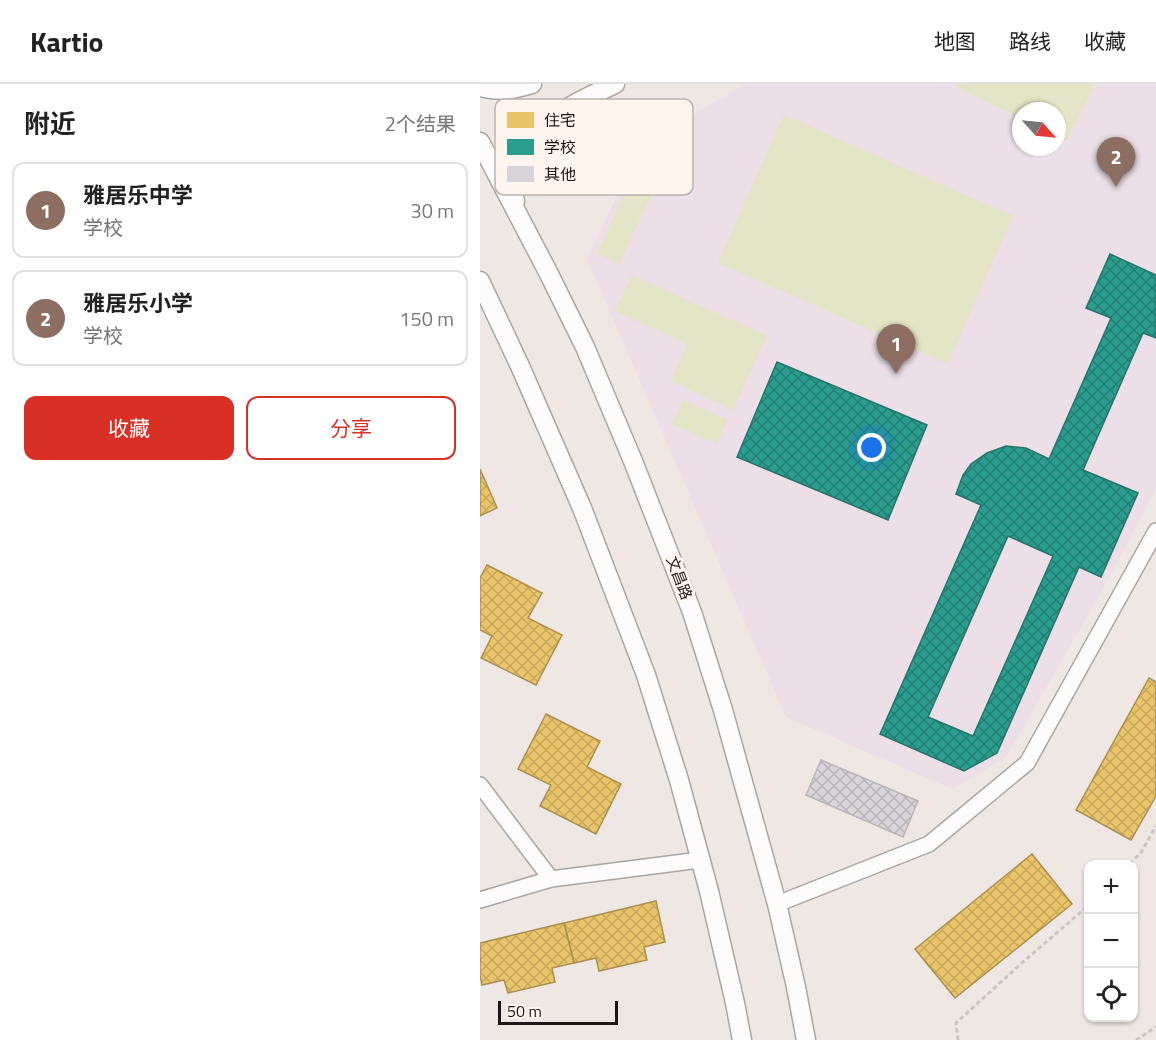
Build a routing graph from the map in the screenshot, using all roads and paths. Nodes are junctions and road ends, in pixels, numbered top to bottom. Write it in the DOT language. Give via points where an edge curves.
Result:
graph roads {
  1 [pos="532,84"];
  2 [pos="615,84"];
  3 [pos="480,87"];
  4 [pos="584,99"];
  5 [pos="480,141"];
  6 [pos="495,170"];
  7 [pos="508,195"];
  8 [pos="513,195"];
  9 [pos="522,222"];
  10 [pos="480,281"];
  11 [pos="1156,531"];
  12 [pos="480,785"];
  13 [pos="1156,826"];
  14 [pos="700,860"];
  15 [pos="1134,860"];
  16 [pos="550,879"];
  17 [pos="480,900"];
  18 [pos="777,904"];
  19 [pos="1084,910"];
  20 [pos="1156,1028"];
  21 [pos="741,1040"];
  22 [pos="806,1040"];
  23 [pos="958,1040"];
  24 [pos="1136,1040"];
  1 -- 3 [label="street" via="497,91"];
  2 -- 4 [label="street"];
  5 -- 6 [label="street, 文昌路"];
  7 -- 9 [label="street, 文昌路"];
  8 -- 9 [label="street"];
  9 -- 18 [label="street, 文昌路" via="585,347 692,612"];
  10 -- 14 [label="street" via="582,508 646,675"];
  11 -- 18 [label="street" via="1027,763 929,844"];
  12 -- 16 [label="street"];
  13 -- 15 [label="path"];
  14 -- 16 [label="street"];
  14 -- 21 [label="street"];
  16 -- 17 [label="street"];
  18 -- 22 [label="street, 文昌路"];
  19 -- 23 [label="path" via="956,1023"];
  20 -- 24 [label="path"];
}
